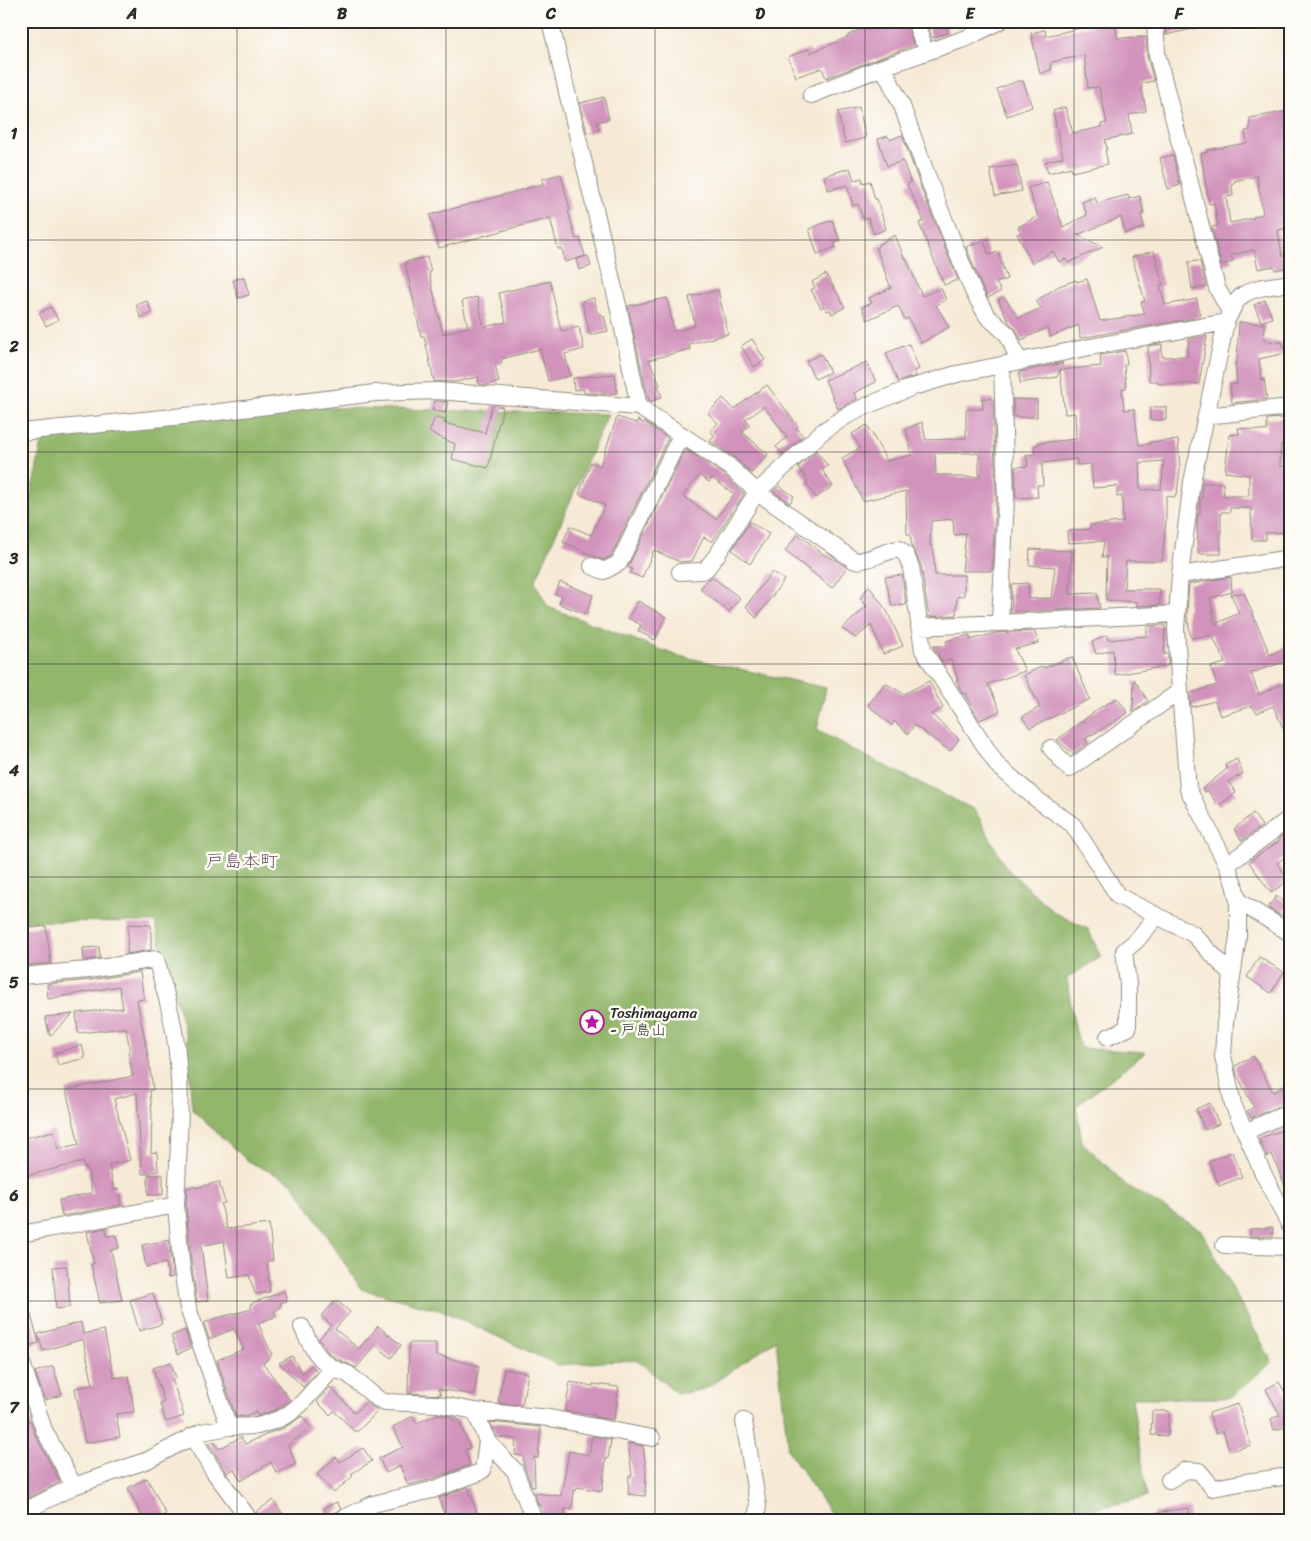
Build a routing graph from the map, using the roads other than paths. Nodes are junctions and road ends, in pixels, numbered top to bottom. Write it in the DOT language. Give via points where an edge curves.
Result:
graph roads {
  1 [pos="550,21"];
  2 [pos="915,21"];
  3 [pos="1000,21"];
  4 [pos="1155,21"];
  5 [pos="922,40"];
  6 [pos="883,67"];
  7 [pos="811,95"];
  8 [pos="1290,283"];
  9 [pos="1228,317"];
  10 [pos="1019,362"];
  11 [pos="1002,365"];
  12 [pos="639,407"];
  13 [pos="1290,407"];
  14 [pos="1206,416"];
  15 [pos="21,432"];
  16 [pos="682,435"];
  17 [pos="757,492"];
  18 [pos="1290,558"];
  19 [pos="592,566"];
  20 [pos="680,572"];
  21 [pos="1180,574"];
  22 [pos="1177,614"];
  23 [pos="1000,622"];
  24 [pos="919,627"];
  25 [pos="1180,690"];
  26 [pos="1051,748"];
  27 [pos="1290,818"];
  28 [pos="1227,865"];
  29 [pos="1238,901"];
  30 [pos="1157,916"];
  31 [pos="1290,933"];
  32 [pos="1231,974"];
  33 [pos="21,976"];
  34 [pos="1108,1037"];
  35 [pos="1290,1112"];
  36 [pos="1246,1132"];
  37 [pos="1282,1193"];
  38 [pos="176,1205"];
  39 [pos="1290,1226"];
  40 [pos="21,1234"];
  41 [pos="1224,1245"];
  42 [pos="1290,1247"];
  43 [pos="302,1327"];
  44 [pos="21,1360"];
  45 [pos="340,1371"];
  46 [pos="475,1411"];
  47 [pos="744,1421"];
  48 [pos="229,1427"];
  49 [pos="192,1436"];
  50 [pos="652,1438"];
  51 [pos="487,1441"];
  52 [pos="1290,1476"];
  53 [pos="1169,1480"];
  54 [pos="74,1486"];
  55 [pos="21,1512"];
  56 [pos="250,1520"];
  57 [pos="340,1520"];
  58 [pos="534,1520"];
  59 [pos="756,1520"];
  1 -- 12 [label="street"];
  2 -- 5 [label="street"];
  3 -- 6 [label="street" via="967,38"];
  4 -- 9 [label="street" via="1157,54 1217,288"];
  6 -- 7 [label="street"];
  6 -- 10 [label="street" via="902,106 973,291 987,316 1008,335"];
  8 -- 9 [label="street" via="1259,288 1242,295"];
  9 -- 10 [label="street"];
  9 -- 14 [label="street"];
  10 -- 11 [label="street"];
  11 -- 17 [label="street" via="913,387 846,416 822,432"];
  11 -- 23 [label="street" via="1006,499"];
  12 -- 15 [label="street" via="438,391 375,393"];
  12 -- 16 [label="street"];
  13 -- 14 [label="street"];
  14 -- 21 [label="street" via="1192,482"];
  16 -- 17 [label="street" via="729,466"];
  16 -- 19 [label="street" via="619,563 604,571"];
  17 -- 20 [label="street" via="710,565 701,571"];
  17 -- 24 [label="street" via="855,561 899,549 911,567"];
  18 -- 21 [label="street"];
  21 -- 22 [label="street"];
  22 -- 23 [label="street"];
  22 -- 25 [label="street"];
  23 -- 24 [label="street"];
  24 -- 30 [label="street" via="923,650 997,765 1073,825 1118,896"];
  25 -- 26 [label="street" via="1069,769"];
  25 -- 28 [label="street" via="1188,789"];
  27 -- 28 [label="street"];
  28 -- 29 [label="street"];
  29 -- 31 [label="street"];
  29 -- 32 [label="street" via="1238,936"];
  30 -- 32 [label="street" via="1193,934"];
  30 -- 34 [label="street" via="1124,951 1128,1028"];
  32 -- 36 [label="street" via="1223,1056 1233,1104"];
  33 -- 38 [label="street" via="156,959 168,1002 178,1062 180,1109"];
  35 -- 36 [label="street"];
  36 -- 37 [label="street" via="1262,1171"];
  37 -- 39 [label="street"];
  38 -- 40 [label="street"];
  38 -- 48 [label="street" via="188,1308"];
  41 -- 42 [label="street"];
  43 -- 45 [label="street" via="316,1354 328,1366"];
  44 -- 54 [label="street" via="44,1430"];
  45 -- 46 [label="street" via="385,1402 437,1404"];
  45 -- 48 [label="street" via="330,1372 301,1404 279,1419 258,1426"];
  46 -- 50 [label="street" via="550,1418"];
  46 -- 51 [label="street"];
  47 -- 59 [label="street" via="758,1506"];
  48 -- 49 [label="street"];
  49 -- 54 [label="street" via="148,1460"];
  49 -- 56 [label="street"];
  51 -- 57 [label="street" via="485,1466 478,1473 432,1490 373,1504"];
  51 -- 58 [label="street" via="515,1471"];
  52 -- 53 [label="street" via="1214,1488 1198,1471 1186,1470"];
  54 -- 55 [label="street"];
}
